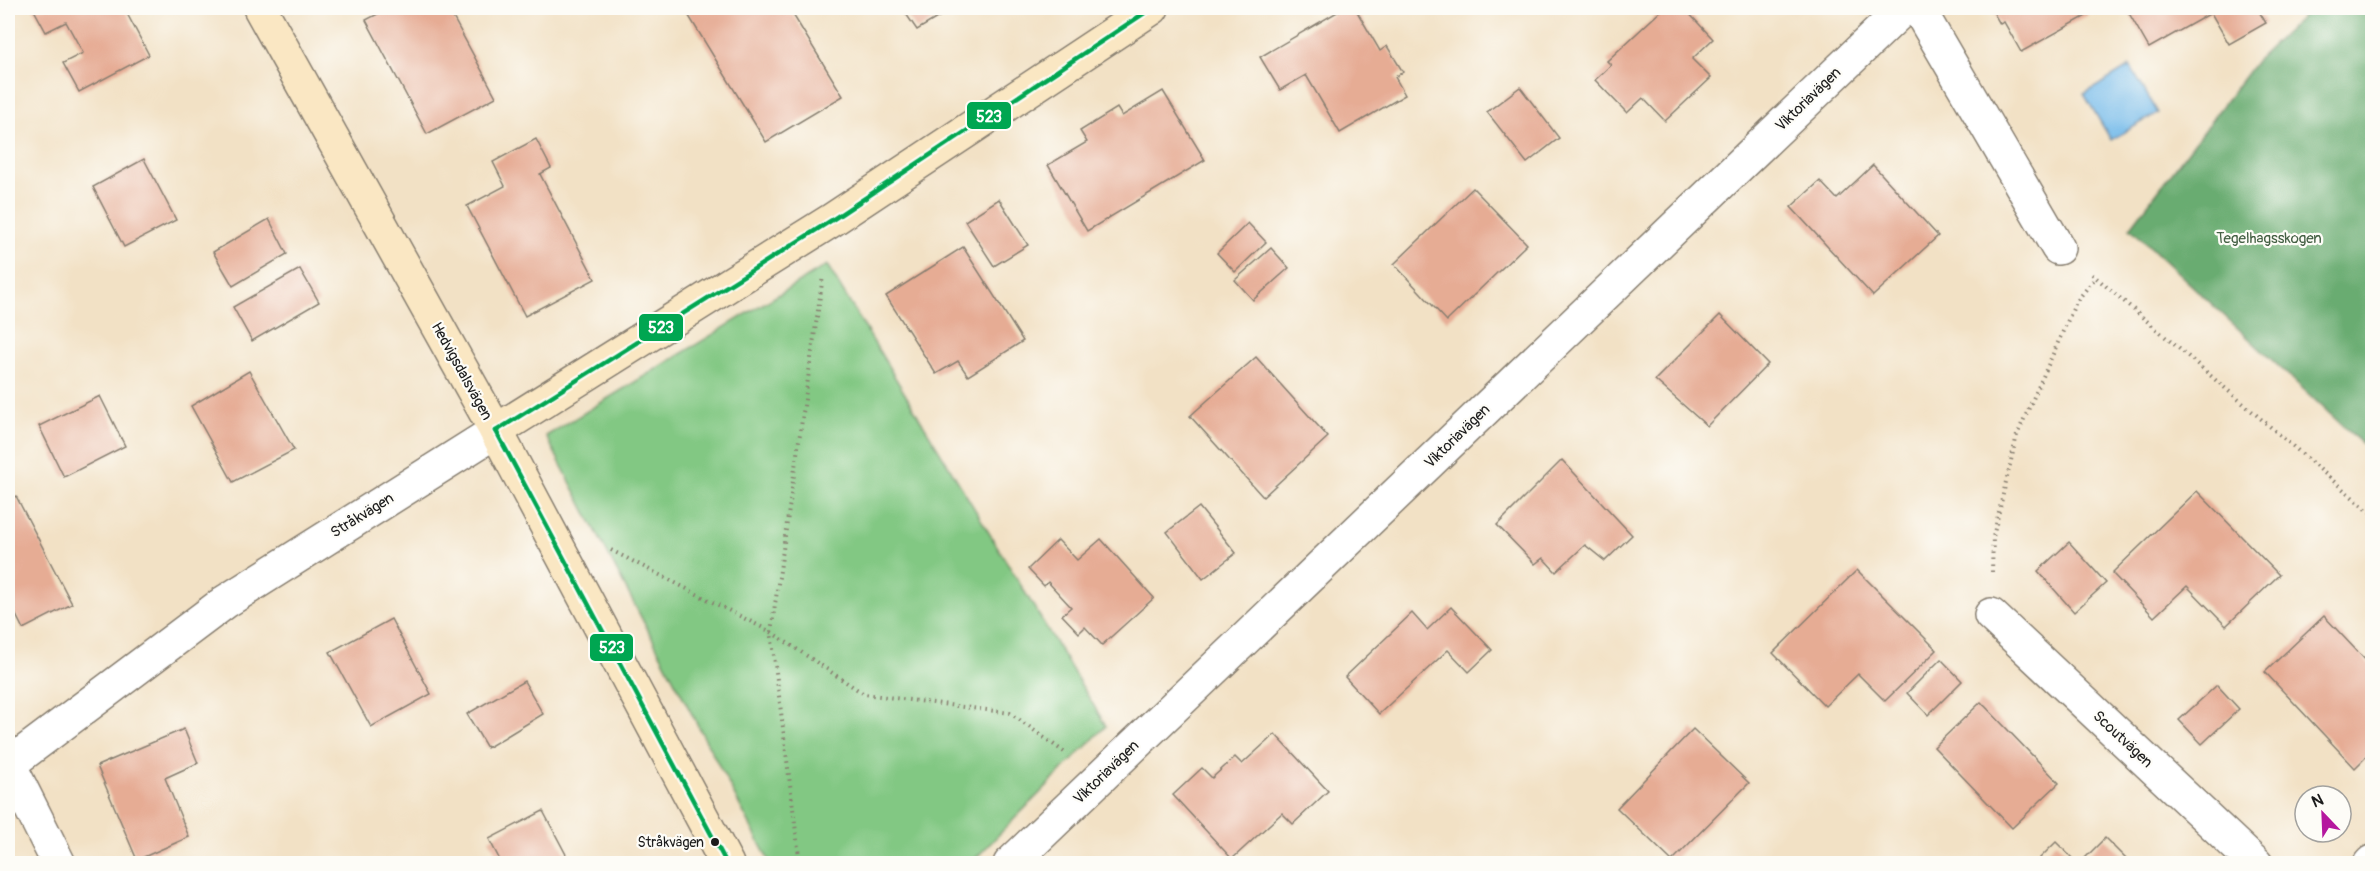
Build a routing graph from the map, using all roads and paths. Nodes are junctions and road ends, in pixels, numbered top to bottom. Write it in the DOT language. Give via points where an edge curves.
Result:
graph roads {
  1 [pos="260,8"];
  2 [pos="1152,8"];
  3 [pos="1904,8"];
  4 [pos="1918,8"];
  5 [pos="832,220"];
  6 [pos="2058,248"];
  7 [pos="2096,277"];
  8 [pos="496,431"];
  9 [pos="2373,514"];
  10 [pos="603,546"];
  11 [pos="1991,615"];
  12 [pos="771,632"];
  13 [pos="8,764"];
  14 [pos="1100,777"];
  15 [pos="59,864"];
  16 [pos="727,864"];
  17 [pos="800,864"];
  18 [pos="1010,864"];
  19 [pos="2256,864"];
  1 -- 8 [label="street, Hedvigsdalsvägen"];
  2 -- 5 [label="street, Stråkvägen"];
  3 -- 14 [label="street, Viktoriavägen"];
  4 -- 6 [label="street"];
  5 -- 8 [label="street, Stråkvägen"];
  5 -- 12 [label="path"];
  6 -- 7 [label="path"];
  7 -- 9 [label="path"];
  7 -- 11 [label="path" via="2076,302 2017,435 1993,537"];
  8 -- 13 [label="street, Stråkvägen" via="225,602"];
  8 -- 16 [label="street, Hedvigsdalsvägen"];
  10 -- 12 [label="path"];
  11 -- 19 [label="street, Scoutvägen"];
  12 -- 14 [label="path" via="864,694 1010,713"];
  12 -- 17 [label="path"];
  13 -- 15 [label="street"];
  14 -- 18 [label="street, Viktoriavägen"];
}
